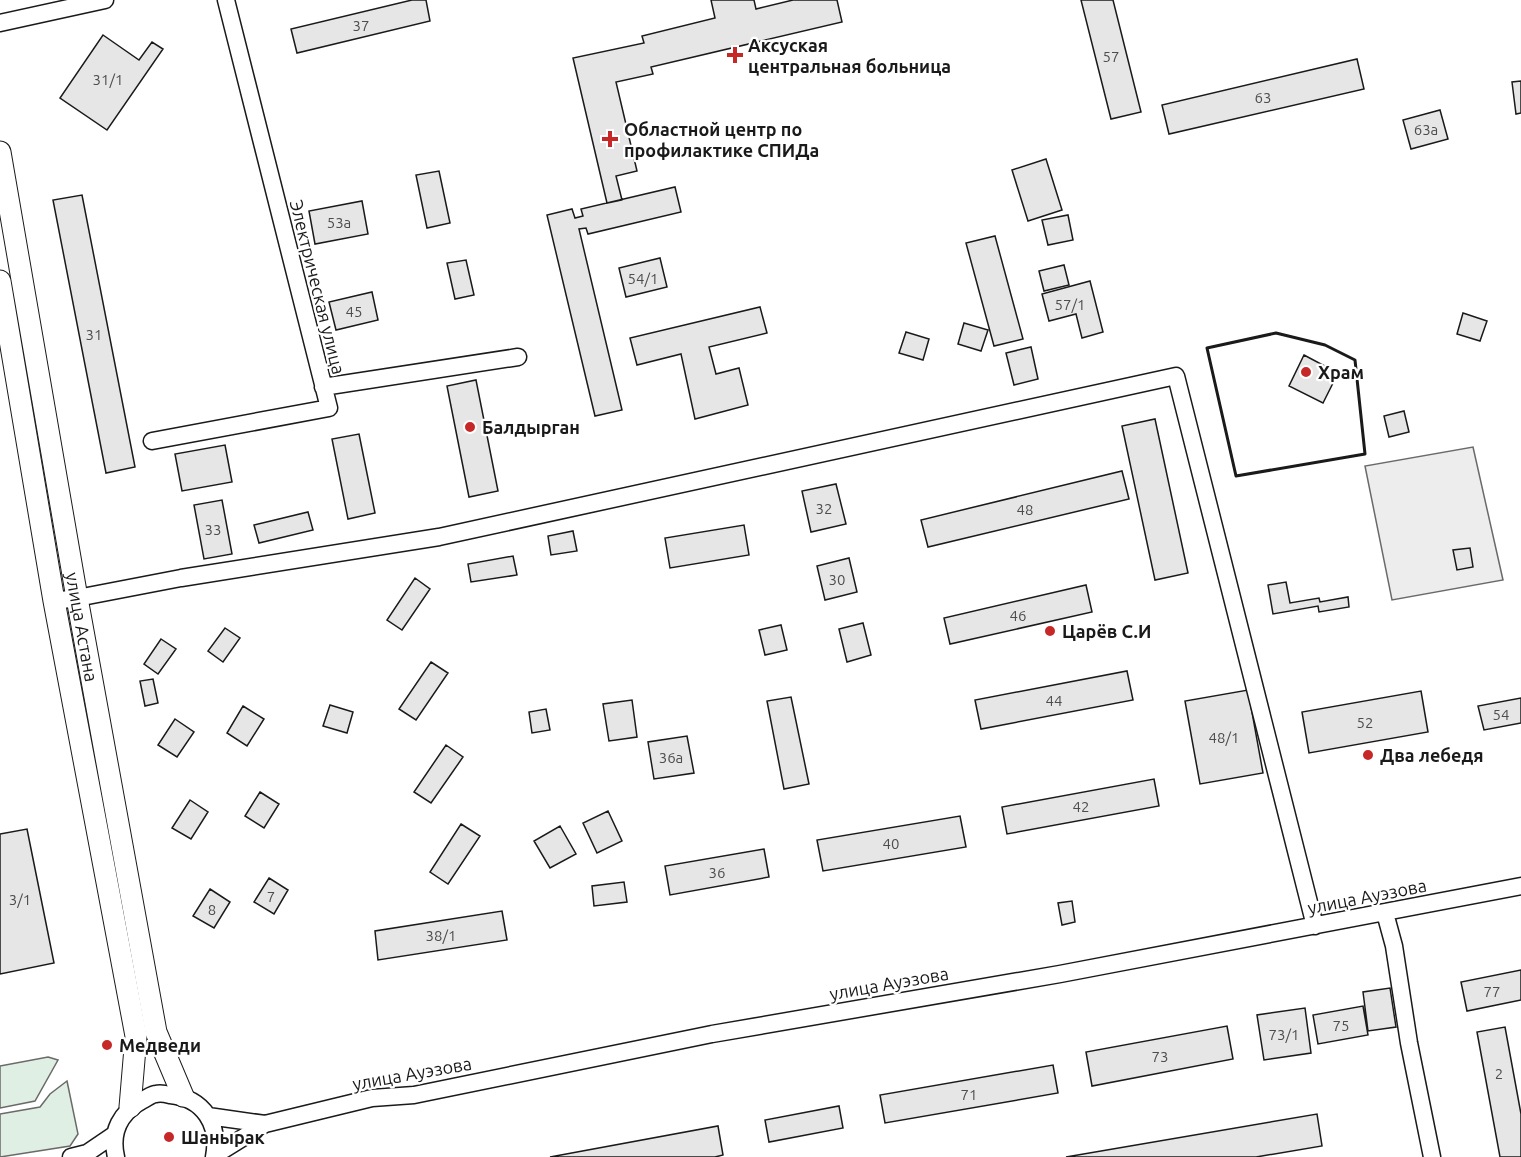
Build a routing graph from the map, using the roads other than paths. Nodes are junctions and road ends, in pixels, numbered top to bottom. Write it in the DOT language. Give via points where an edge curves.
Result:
graph roads {
  1 [pos="105,0"];
  2 [pos="226,0"];
  3 [pos="0,23"];
  4 [pos="0,152"];
  5 [pos="0,281"];
  6 [pos="518,357"];
  7 [pos="323,387"];
  8 [pos="152,441"];
  9 [pos="77,598"];
  10 [pos="54,601"];
  11 [pos="1521,886"];
  12 [pos="1385,913"];
  13 [pos="1315,926"];
  14 [pos="183,1096"];
  15 [pos="130,1107"];
  16 [pos="208,1116"];
  17 [pos="265,1124"];
  18 [pos="115,1134"];
  19 [pos="84,1156"];
  20 [pos="215,1156"];
  21 [pos="116,1157"];
  22 [pos="1432,1157"];
  1 -- 3 [label="street"];
  2 -- 7 [label="street, Электрическая улица"];
  4 -- 9 [label="main road, улица Астана"];
  5 -- 10 [label="main road, улица Астана"];
  6 -- 7 [label="street"];
  7 -- 8 [label="street, Электрическая улица" via="329,408"];
  9 -- 10 [label="street"];
  9 -- 13 [label="street" via="439,537 1176,376"];
  9 -- 14 [label="main road, улица Астана" via="156,1032"];
  10 -- 15 [label="main road, улица Астана" via="136,1036"];
  11 -- 12 [label="street, улица Ауэзова"];
  12 -- 13 [label="street, улица Ауэзова"];
  12 -- 22 [label="street"];
  13 -- 17 [label="street, улица Ауэзова" via="712,1034 414,1095 372,1098"];
  14 -- 15 [label="street" via="155,1094"];
  14 -- 16 [label="street"];
  15 -- 18 [label="street"];
  16 -- 17 [label="street"];
  16 -- 20 [label="street" via="216,1135"];
  17 -- 20 [label="street"];
  18 -- 19 [label="street"];
  18 -- 21 [label="street"];
}
